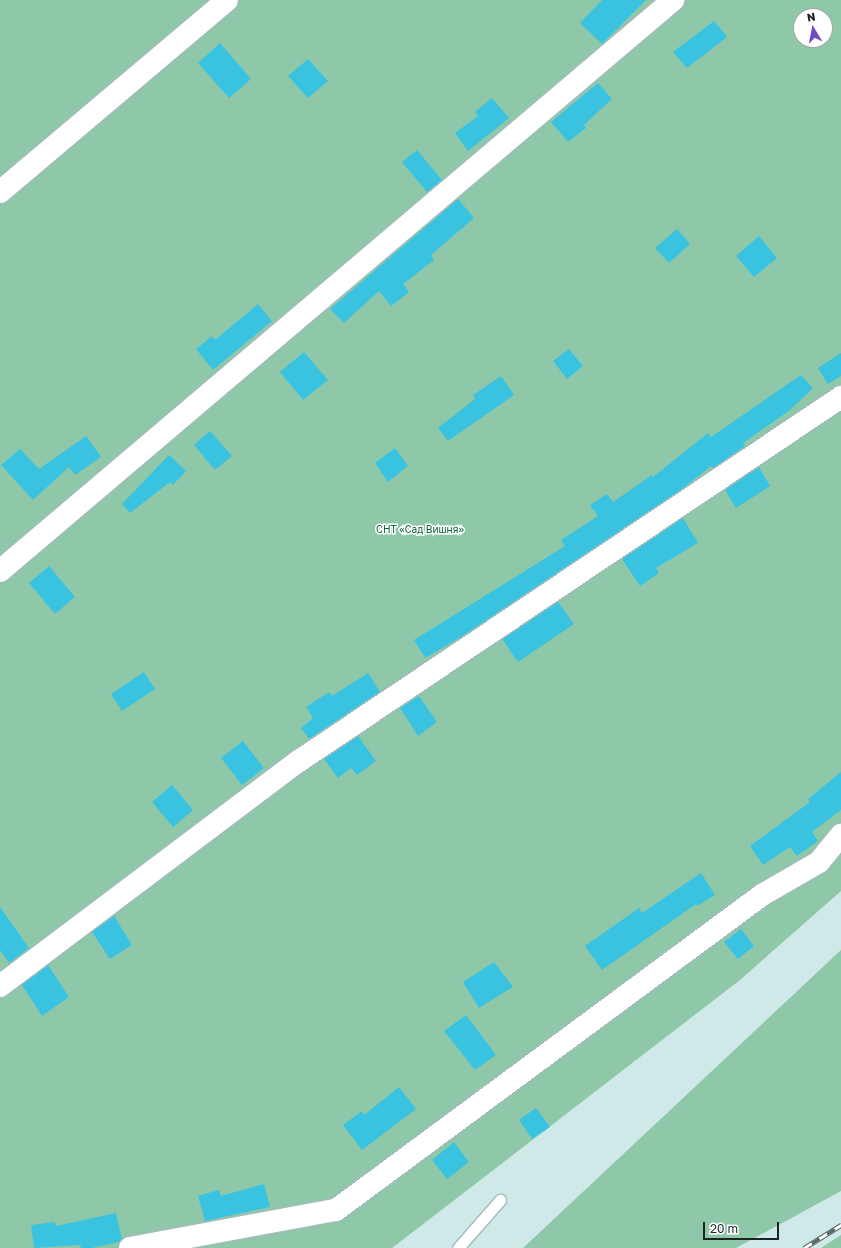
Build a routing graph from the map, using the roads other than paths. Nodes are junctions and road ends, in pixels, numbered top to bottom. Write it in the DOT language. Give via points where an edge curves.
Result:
graph roads {
  1 [pos="227,0"];
  2 [pos="673,0"];
  3 [pos="0,192"];
  4 [pos="841,397"];
  5 [pos="0,571"];
  6 [pos="841,835"];
  7 [pos="0,986"];
  8 [pos="500,1200"];
  9 [pos="130,1248"];
  10 [pos="458,1248"];
  1 -- 3 [label="street"];
  2 -- 5 [label="street"];
  4 -- 7 [label="street" via="299,761"];
  6 -- 9 [label="street" via="819,862 762,895 336,1210"];
  8 -- 10 [label="lane"];
}
